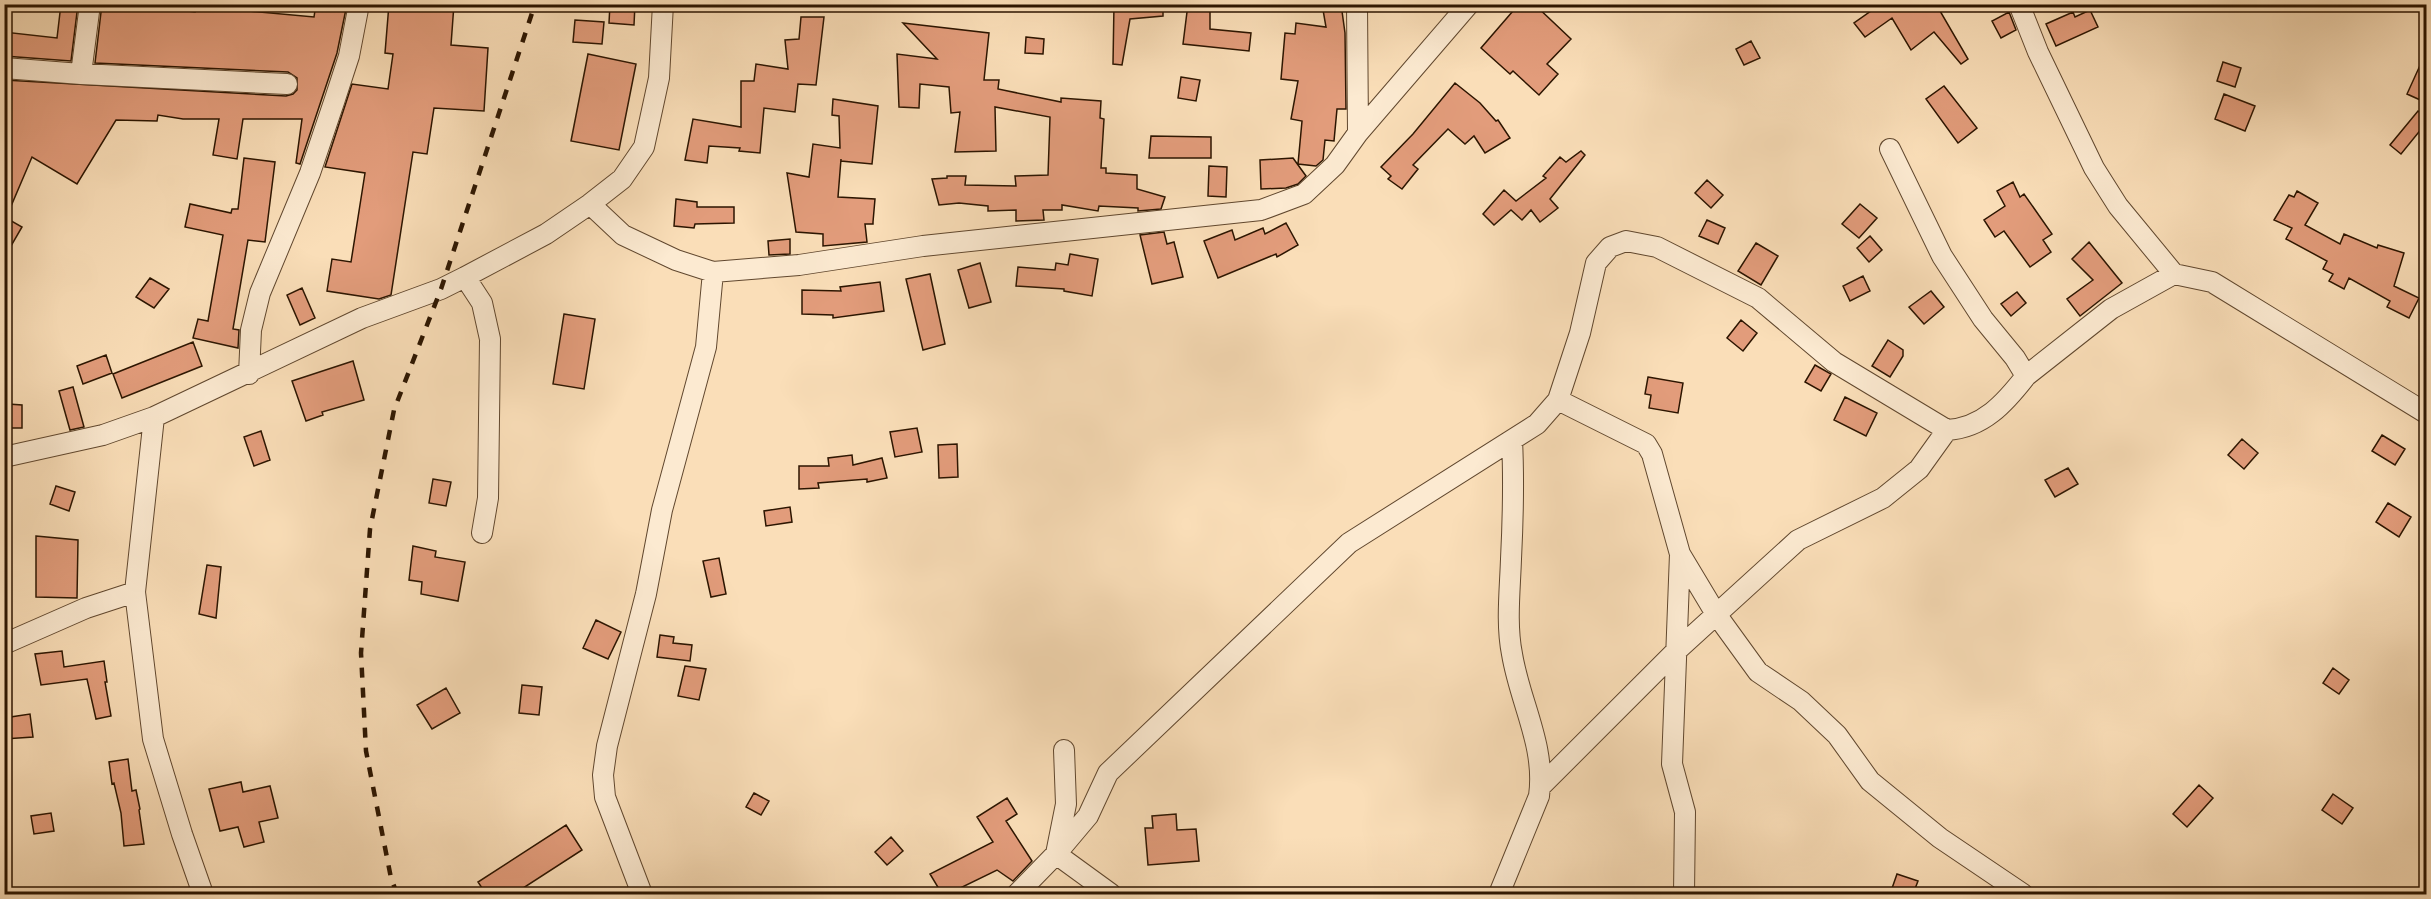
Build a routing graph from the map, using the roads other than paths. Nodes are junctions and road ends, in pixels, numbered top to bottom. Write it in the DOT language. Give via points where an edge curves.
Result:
graph roads {
  1 [pos="90,4"];
  2 [pos="359,4"];
  3 [pos="663,4"];
  4 [pos="1357,4"];
  5 [pos="1469,4"];
  6 [pos="2019,4"];
  7 [pos="4,68"];
  8 [pos="81,74"];
  9 [pos="287,84"];
  10 [pos="1358,133"];
  11 [pos="1890,149"];
  12 [pos="590,204"];
  13 [pos="713,272"];
  14 [pos="2174,274"];
  15 [pos="465,277"];
  16 [pos="249,374"];
  17 [pos="2026,376"];
  18 [pos="1558,400"];
  19 [pos="2427,413"];
  20 [pos="154,417"];
  21 [pos="1947,430"];
  22 [pos="1512,441"];
  23 [pos="4,457"];
  24 [pos="482,533"];
  25 [pos="1680,554"];
  26 [pos="135,592"];
  27 [pos="1716,614"];
  28 [pos="4,644"];
  29 [pos="1675,652"];
  30 [pos="1064,750"];
  31 [pos="1540,786"];
  32 [pos="1056,854"];
  33 [pos="203,894"];
  34 [pos="642,894"];
  35 [pos="1017,894"];
  36 [pos="1111,894"];
  37 [pos="1499,894"];
  38 [pos="1684,894"];
  39 [pos="2024,894"];
  1 -- 8 [label="street"];
  2 -- 16 [label="street" via="349,56 310,173 260,293 251,330"];
  3 -- 12 [label="street" via="659,78 644,147 622,179"];
  4 -- 10 [label="street"];
  5 -- 10 [label="street"];
  6 -- 14 [label="street" via="2094,168 2118,206"];
  7 -- 8 [label="street"];
  8 -- 9 [label="street"];
  10 -- 13 [label="street" via="1335,165 1304,194 1261,210"];
  11 -- 17 [label="street" via="1942,256"];
  12 -- 13 [label="street" via="623,236"];
  12 -- 15 [label="street" via="546,234"];
  13 -- 34 [label="street" via="706,347 662,510 603,775 605,797"];
  14 -- 17 [label="street" via="2111,309"];
  14 -- 19 [label="street" via="2212,282"];
  15 -- 16 [label="street" via="363,318"];
  15 -- 24 [label="street" via="482,303 490,339 488,498"];
  16 -- 20 [label="street"];
  17 -- 21 [label="street" via="1995,412 1960,429"];
  18 -- 21 [label="street" via="1580,333 1596,263 1610,248 1626,241 1657,247 1758,298 1834,362"];
  18 -- 22 [label="street" via="1537,424"];
  18 -- 25 [label="street" via="1646,444"];
  20 -- 23 [label="street" via="104,435"];
  20 -- 26 [label="street"];
  21 -- 27 [label="street" via="1919,469 1883,498 1798,540"];
  22 -- 31 [label="street" via="1511,654 1540,760"];
  22 -- 32 [label="street" via="1349,543 1108,773 1088,816"];
  25 -- 27 [label="street"];
  25 -- 29 [label="street"];
  26 -- 28 [label="street" via="86,608"];
  26 -- 33 [label="street" via="153,739"];
  27 -- 29 [label="street"];
  27 -- 39 [label="street" via="1758,672 1801,701 1838,735 1870,781 1940,838"];
  29 -- 31 [label="street"];
  29 -- 38 [label="street" via="1672,764 1685,813"];
  30 -- 32 [label="street" via="1066,804"];
  31 -- 37 [label="street"];
  32 -- 35 [label="street"];
  32 -- 36 [label="street"];
}
